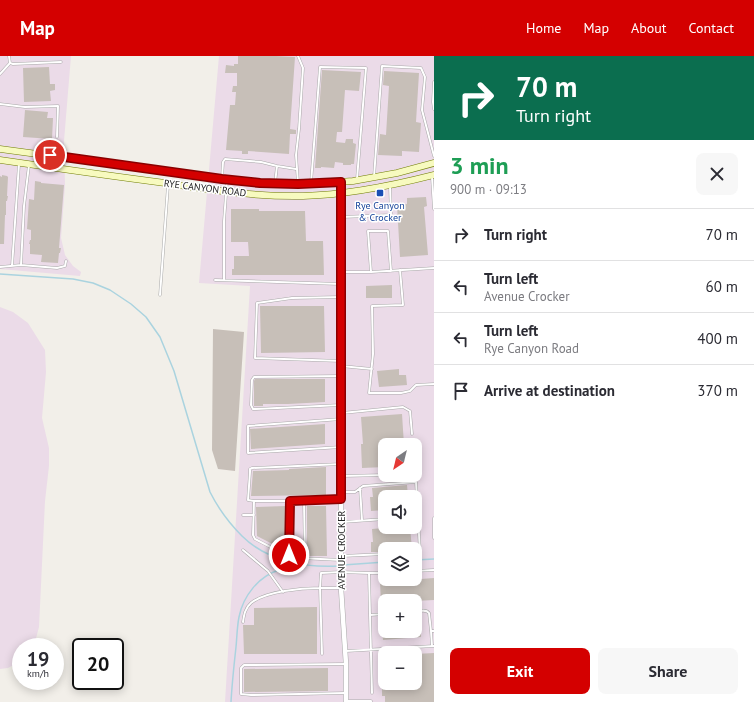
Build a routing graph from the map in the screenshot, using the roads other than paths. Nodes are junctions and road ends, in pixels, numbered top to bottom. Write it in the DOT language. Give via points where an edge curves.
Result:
graph roads {
  1 [pos="9,56"];
  2 [pos="298,56"];
  3 [pos="60,62"];
  4 [pos="10,63"];
  5 [pos="0,74"];
  6 [pos="434,82"];
  7 [pos="0,104"];
  8 [pos="434,109"];
  9 [pos="57,137"];
  10 [pos="0,148"];
  11 [pos="434,156"];
  12 [pos="0,160"];
  13 [pos="19,163"];
  14 [pos="434,163"];
  15 [pos="29,164"];
  16 [pos="277,166"];
  17 [pos="296,169"];
  18 [pos="433,176"];
  19 [pos="374,178"];
  20 [pos="224,179"];
  21 [pos="357,180"];
  22 [pos="341,182"];
  23 [pos="168,184"];
  24 [pos="275,184"];
  25 [pos="298,184"];
  26 [pos="311,184"];
  27 [pos="390,186"];
  28 [pos="226,192"];
  29 [pos="341,194"];
  30 [pos="434,209"];
  31 [pos="341,217"];
  32 [pos="66,262"];
  33 [pos="21,265"];
  34 [pos="12,266"];
  35 [pos="0,267"];
  36 [pos="434,268"];
  37 [pos="400,270"];
  38 [pos="391,271"];
  39 [pos="342,272"];
  40 [pos="371,272"];
  41 [pos="216,280"];
  42 [pos="224,280"];
  43 [pos="341,284"];
  44 [pos="160,295"];
  45 [pos="341,297"];
  46 [pos="340,363"];
  47 [pos="372,369"];
  48 [pos="340,376"];
  49 [pos="434,384"];
  50 [pos="340,405"];
  51 [pos="340,413"];
  52 [pos="341,419"];
  53 [pos="412,434"];
  54 [pos="341,447"];
  55 [pos="341,464"];
  56 [pos="378,475"];
  57 [pos="341,476"];
  58 [pos="360,487"];
  59 [pos="416,490"];
  60 [pos="341,492"];
  61 [pos="341,499"];
  62 [pos="254,500"];
  63 [pos="304,500"];
  64 [pos="290,501"];
  65 [pos="243,515"];
  66 [pos="254,515"];
  67 [pos="434,518"];
  68 [pos="378,519"];
  69 [pos="362,520"];
  70 [pos="341,522"];
  71 [pos="434,538"];
  72 [pos="243,550"];
  73 [pos="289,555"];
  74 [pos="378,555"];
  75 [pos="304,558"];
  76 [pos="341,558"];
  77 [pos="434,570"];
  78 [pos="422,571"];
  79 [pos="341,572"];
  80 [pos="378,573"];
  81 [pos="369,574"];
  82 [pos="320,588"];
  83 [pos="341,588"];
  84 [pos="283,592"];
  85 [pos="422,611"];
  86 [pos="378,614"];
  87 [pos="370,615"];
  88 [pos="243,622"];
  89 [pos="432,631"];
  90 [pos="433,646"];
  91 [pos="371,650"];
  92 [pos="345,651"];
  93 [pos="322,654"];
  94 [pos="346,664"];
  95 [pos="345,694"];
  96 [pos="372,694"];
  97 [pos="346,701"];
  98 [pos="371,702"];
  1 -- 4 [label="lane"];
  2 -- 17 [label="lane" via="303,68"];
  3 -- 4 [label="lane"];
  4 -- 5 [label="lane"];
  6 -- 8 [label="lane"];
  7 -- 9 [label="lane" via="25,107 58,106"];
  10 -- 20 [label="main road, RYE CANYON ROAD"];
  11 -- 19 [label="lane" via="422,110 425,77 421,68 382,66"];
  12 -- 13 [label="main road, RYE CANYON ROAD"];
  13 -- 15 [label="main road, RYE CANYON ROAD"];
  13 -- 34 [label="lane"];
  14 -- 19 [label="main road, RYE CANYON ROAD"];
  15 -- 23 [label="main road, RYE CANYON ROAD"];
  15 -- 33 [label="lane"];
  16 -- 17 [label="lane"];
  16 -- 20 [label="lane" via="225,159"];
  16 -- 24 [label="lane"];
  17 -- 25 [label="lane"];
  18 -- 27 [label="main road, RYE CANYON ROAD"];
  18 -- 30 [label="lane"];
  19 -- 21 [label="main road, RYE CANYON ROAD"];
  20 -- 24 [label="main road, RYE CANYON ROAD"];
  20 -- 28 [label="lane"];
  21 -- 22 [label="main road, RYE CANYON ROAD"];
  21 -- 26 [label="lane" via="366,68 320,67"];
  22 -- 26 [label="main road, RYE CANYON ROAD"];
  22 -- 29 [label="street, AVENUE CROCKER"];
  23 -- 28 [label="main road, RYE CANYON ROAD"];
  23 -- 44 [label="lane"];
  24 -- 25 [label="main road, RYE CANYON ROAD"];
  25 -- 26 [label="main road, RYE CANYON ROAD"];
  27 -- 29 [label="main road, RYE CANYON ROAD"];
  27 -- 31 [label="lane" via="391,215"];
  28 -- 29 [label="main road, RYE CANYON ROAD" via="280,196"];
  28 -- 42 [label="lane"];
  29 -- 31 [label="street, AVENUE CROCKER"];
  31 -- 39 [label="street, AVENUE CROCKER"];
  32 -- 33 [label="lane" via="64,266 57,268"];
  33 -- 34 [label="lane"];
  34 -- 35 [label="lane"];
  36 -- 37 [label="lane"];
  37 -- 38 [label="lane"];
  37 -- 47 [label="lane" via="403,305 372,306"];
  38 -- 40 [label="lane"];
  38 -- 40 [label="lane" via="388,231 368,231"];
  39 -- 40 [label="lane"];
  39 -- 43 [label="street, AVENUE CROCKER"];
  41 -- 42 [label="lane"];
  42 -- 43 [label="lane"];
  43 -- 45 [label="street, AVENUE CROCKER"];
  45 -- 46 [label="street, AVENUE CROCKER"];
  45 -- 46 [label="lane" via="292,298 257,303 255,358"];
  46 -- 47 [label="lane"];
  46 -- 48 [label="street, AVENUE CROCKER"];
  47 -- 49 [label="lane" via="369,393 401,393 410,391 416,385"];
  48 -- 50 [label="street, AVENUE CROCKER"];
  48 -- 50 [label="lane" via="254,376 251,405 256,409"];
  50 -- 51 [label="street, AVENUE CROCKER"];
  51 -- 52 [label="street, AVENUE CROCKER"];
  51 -- 53 [label="lane" via="403,407 410,411"];
  52 -- 54 [label="street, AVENUE CROCKER"];
  52 -- 54 [label="lane" via="248,426 248,453"];
  54 -- 55 [label="street, AVENUE CROCKER"];
  55 -- 57 [label="street, AVENUE CROCKER"];
  55 -- 62 [label="lane" via="252,468 248,500"];
  56 -- 57 [label="lane"];
  57 -- 60 [label="street, AVENUE CROCKER"];
  58 -- 59 [label="lane" via="416,482"];
  58 -- 60 [label="lane" via="354,492"];
  58 -- 69 [label="lane"];
  60 -- 61 [label="street, AVENUE CROCKER"];
  61 -- 63 [label="lane"];
  61 -- 70 [label="street, AVENUE CROCKER"];
  62 -- 64 [label="lane"];
  62 -- 66 [label="lane"];
  63 -- 64 [label="lane"];
  63 -- 75 [label="lane"];
  64 -- 73 [label="lane"];
  65 -- 66 [label="lane"];
  66 -- 73 [label="lane" via="255,539"];
  67 -- 71 [label="lane"];
  68 -- 69 [label="lane"];
  69 -- 70 [label="lane"];
  70 -- 76 [label="street, AVENUE CROCKER"];
  72 -- 84 [label="lane" via="270,572"];
  73 -- 75 [label="lane"];
  74 -- 76 [label="lane"];
  75 -- 76 [label="lane"];
  76 -- 79 [label="street, AVENUE CROCKER"];
  77 -- 78 [label="lane"];
  79 -- 81 [label="lane"];
  79 -- 82 [label="lane" via="321,574"];
  79 -- 83 [label="street, AVENUE CROCKER"];
  80 -- 81 [label="lane"];
  81 -- 87 [label="lane"];
  82 -- 83 [label="lane"];
  82 -- 84 [label="lane"];
  82 -- 93 [label="lane"];
  83 -- 92 [label="street, AVENUE CROCKER"];
  84 -- 88 [label="lane" via="269,594 251,603 244,612"];
  85 -- 89 [label="lane" via="429,613"];
  86 -- 87 [label="lane"];
  87 -- 91 [label="lane"];
  89 -- 90 [label="lane"];
  90 -- 91 [label="lane"];
  91 -- 92 [label="lane"];
  91 -- 96 [label="lane"];
  92 -- 94 [label="street, AVENUE CROCKER"];
  94 -- 95 [label="street, AVENUE CROCKER"];
  94 -- 95 [label="lane" via="244,665 241,668 241,694"];
  95 -- 97 [label="street, AVENUE CROCKER"];
  97 -- 98 [label="lane"];
}
